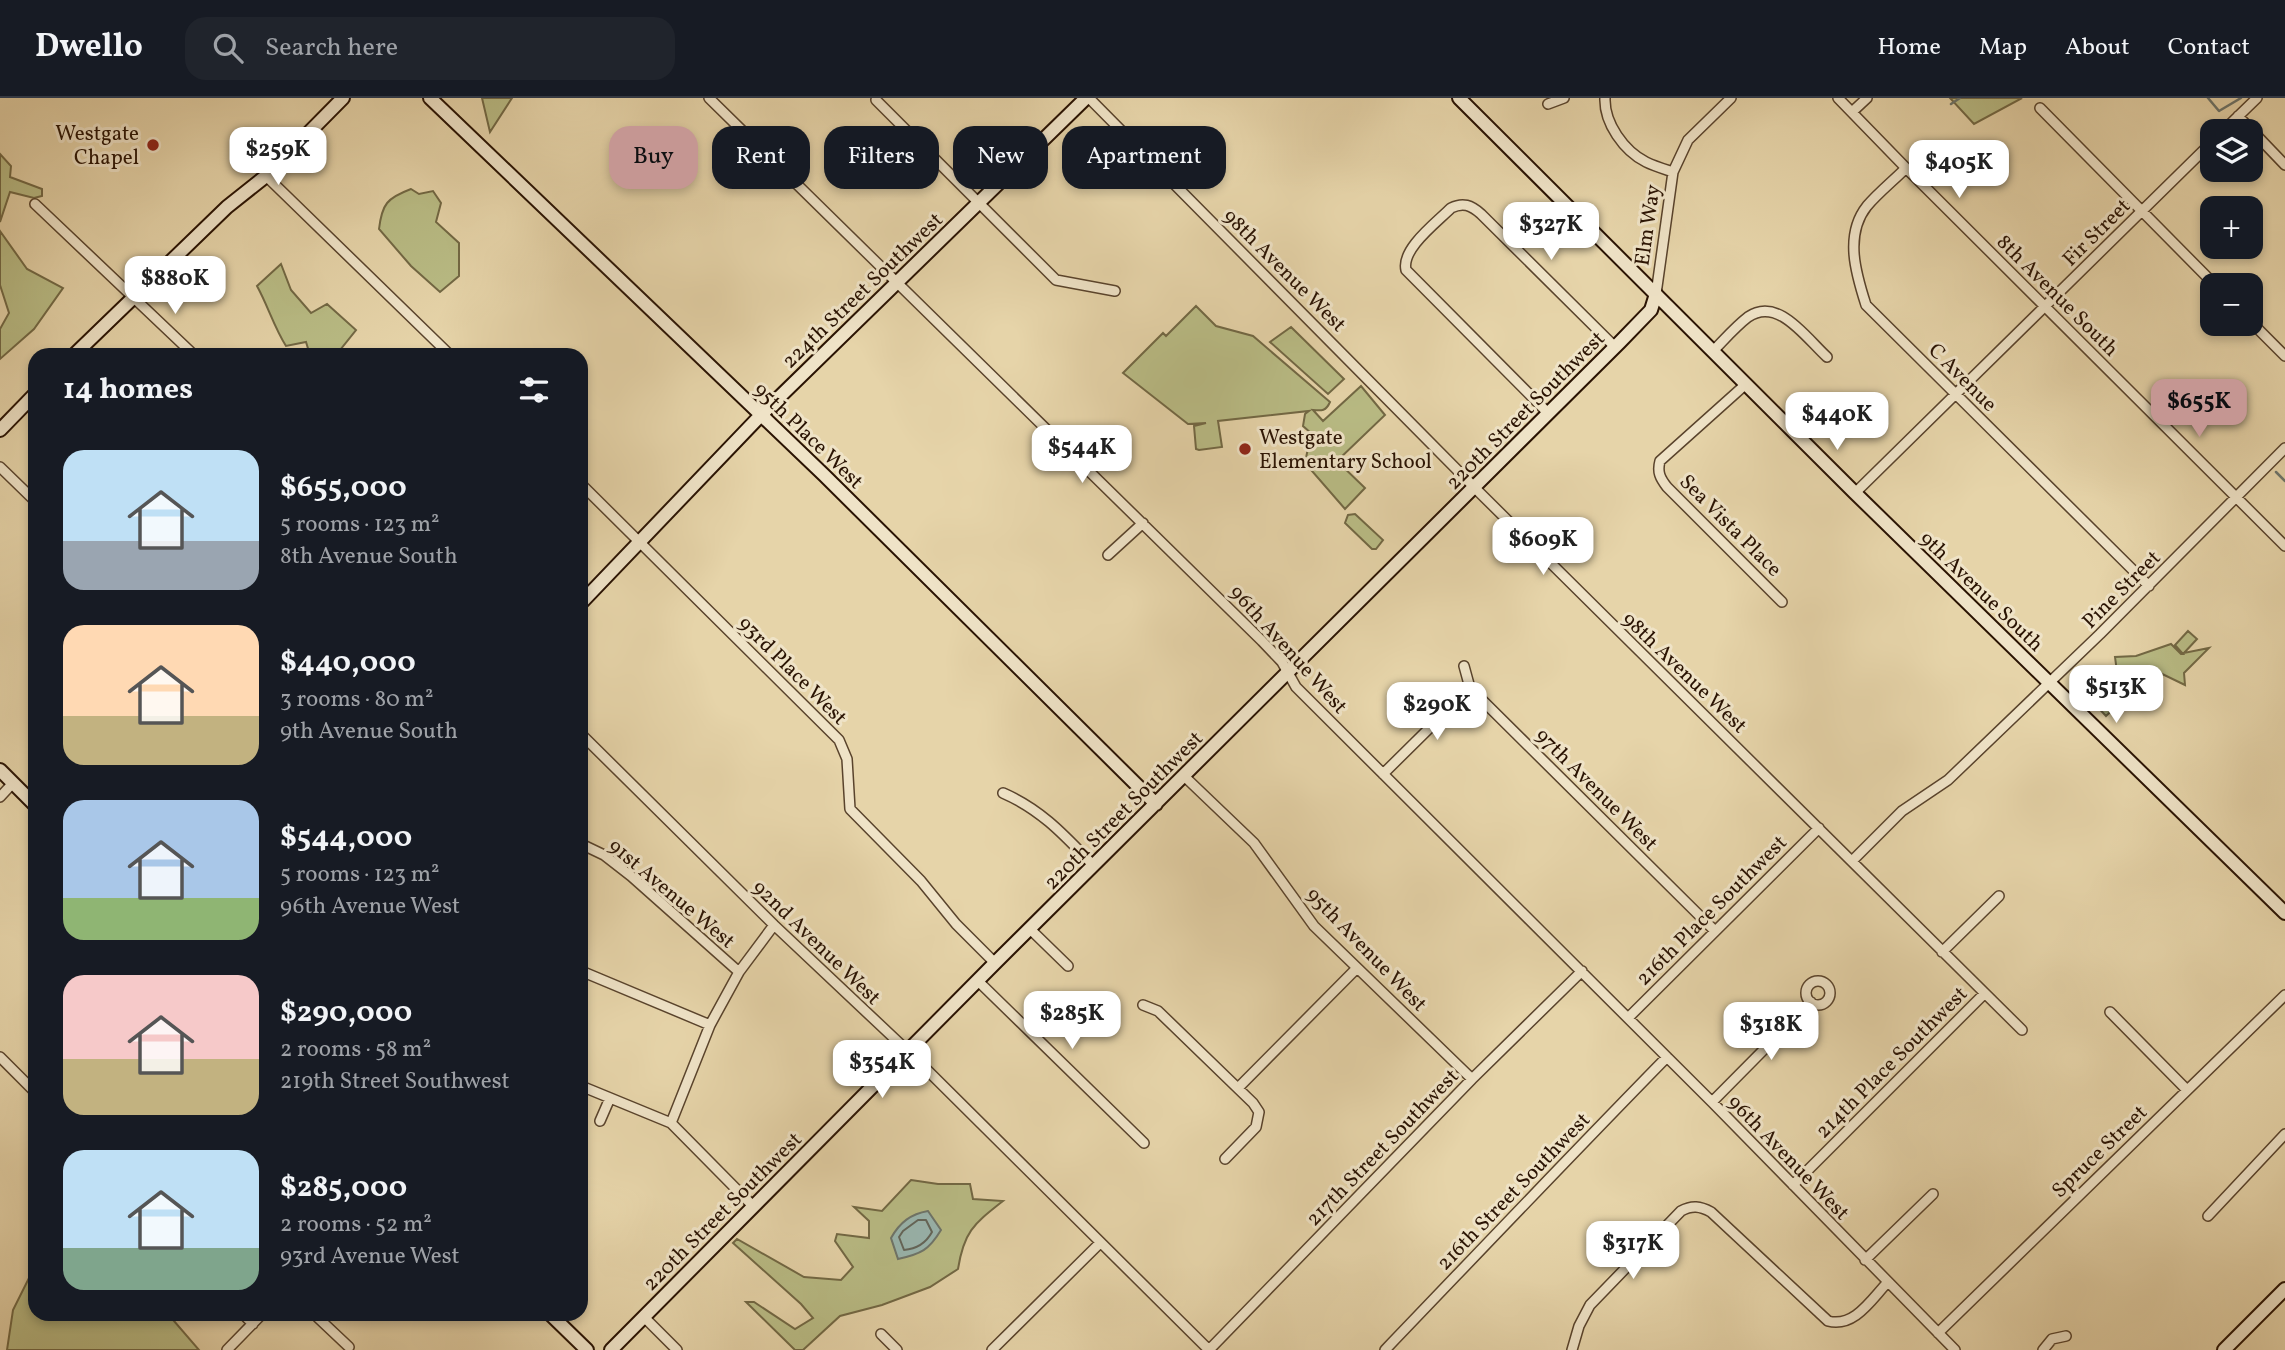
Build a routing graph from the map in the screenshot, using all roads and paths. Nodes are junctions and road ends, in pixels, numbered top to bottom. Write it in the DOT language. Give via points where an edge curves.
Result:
graph roads {
  1 [pos="343,98"];
  2 [pos="430,98"];
  3 [pos="709,98"];
  4 [pos="1088,98"];
  5 [pos="1459,98"];
  6 [pos="1564,98"];
  7 [pos="1605,98"];
  8 [pos="1731,98"];
  9 [pos="1839,98"];
  10 [pos="1867,98"];
  11 [pos="2257,98"];
  12 [pos="876,100"];
  13 [pos="1548,104"];
  14 [pos="2040,108"];
  15 [pos="1852,112"];
  16 [pos="2238,117"];
  17 [pos="2200,154"];
  18 [pos="2285,165"];
  19 [pos="1906,168"];
  20 [pos="1673,172"];
  21 [pos="266,176"];
  22 [pos="978,203"];
  23 [pos="35,204"];
  24 [pos="2141,211"];
  25 [pos="2203,273"];
  26 [pos="897,282"];
  27 [pos="1115,291"];
  28 [pos="1656,294"];
  29 [pos="134,297"];
  30 [pos="2046,307"];
  31 [pos="2263,334"];
  32 [pos="1615,347"];
  33 [pos="81,348"];
  34 [pos="187,348"];
  35 [pos="443,348"];
  36 [pos="1713,351"];
  37 [pos="2285,356"];
  38 [pos="1826,357"];
  39 [pos="1746,384"];
  40 [pos="1956,395"];
  41 [pos="28,401"];
  42 [pos="1548,413"];
  43 [pos="761,415"];
  44 [pos="0,429"];
  45 [pos="2285,448"];
  46 [pos="0,467"];
  47 [pos="1474,488"];
  48 [pos="588,491"];
  49 [pos="1855,493"];
  50 [pos="28,494"];
  51 [pos="2236,497"];
  52 [pos="1143,523"];
  53 [pos="639,541"];
  54 [pos="2285,546"];
  55 [pos="1108,555"];
  56 [pos="2149,586"];
  57 [pos="588,596"];
  58 [pos="1782,602"];
  59 [pos="1464,666"];
  60 [pos="1289,673"];
  61 [pos="2048,683"];
  62 [pos="1470,688"];
  63 [pos="588,741"];
  64 [pos="0,770"];
  65 [pos="1383,774"];
  66 [pos="1184,776"];
  67 [pos="13,783"];
  68 [pos="1003,793"];
  69 [pos="0,797"];
  70 [pos="28,798"];
  71 [pos="1156,804"];
  72 [pos="1819,828"];
  73 [pos="588,847"];
  74 [pos="1852,861"];
  75 [pos="1094,866"];
  76 [pos="1999,896"];
  77 [pos="2285,913"];
  78 [pos="774,925"];
  79 [pos="1030,929"];
  80 [pos="1715,931"];
  81 [pos="1942,952"];
  82 [pos="995,963"];
  83 [pos="1068,965"];
  84 [pos="1357,968"];
  85 [pos="1582,971"];
  86 [pos="739,972"];
  87 [pos="588,974"];
  88 [pos="978,981"];
  89 [pos="1984,994"];
  90 [pos="2285,995"];
  91 [pos="1811,1002"];
  92 [pos="1143,1005"];
  93 [pos="2110,1012"];
  94 [pos="1628,1018"];
  95 [pos="710,1025"];
  96 [pos="2022,1030"];
  97 [pos="907,1052"];
  98 [pos="1667,1056"];
  99 [pos="0,1057"];
  100 [pos="1472,1079"];
  101 [pos="28,1085"];
  102 [pos="1238,1088"];
  103 [pos="588,1089"];
  104 [pos="2187,1090"];
  105 [pos="610,1098"];
  106 [pos="1712,1102"];
  107 [pos="600,1121"];
  108 [pos="671,1123"];
  109 [pos="2285,1134"];
  110 [pos="1144,1143"];
  111 [pos="1225,1159"];
  112 [pos="1793,1185"];
  113 [pos="1933,1194"];
  114 [pos="754,1206"];
  115 [pos="2208,1216"];
  116 [pos="1100,1243"];
  117 [pos="1865,1260"];
  118 [pos="1887,1283"];
  119 [pos="2285,1289"];
  120 [pos="644,1317"];
  121 [pos="250,1321"];
  122 [pos="256,1321"];
  123 [pos="321,1321"];
  124 [pos="557,1321"];
  125 [pos="253,1324"];
  126 [pos="881,1334"];
  127 [pos="1938,1334"];
  128 [pos="2066,1335"];
  129 [pos="349,1348"];
  130 [pos="228,1350"];
  131 [pos="587,1350"];
  132 [pos="611,1350"];
  133 [pos="677,1350"];
  134 [pos="897,1350"];
  135 [pos="992,1350"];
  136 [pos="1209,1350"];
  137 [pos="1385,1350"];
  138 [pos="1572,1350"];
  139 [pos="1955,1350"];
  140 [pos="2043,1350"];
  141 [pos="2224,1350"];
  1 -- 21 [label="main road"];
  2 -- 43 [label="main road, 95th Place West"];
  3 -- 26 [label="street, 96th Avenue West"];
  4 -- 22 [label="main road, 224th Street Southwest"];
  4 -- 47 [label="street, 98th Avenue West"];
  5 -- 28 [label="main road, 9th Avenue South"];
  6 -- 13 [label="street"];
  7 -- 20 [label="street" via="1611,128 1626,146 1644,161"];
  8 -- 20 [label="street, Elm Way" via="1689,140"];
  9 -- 15 [label="street, 8th Avenue South"];
  10 -- 15 [label="street"];
  11 -- 16 [label="street"];
  12 -- 22 [label="street"];
  14 -- 24 [label="street"];
  15 -- 19 [label="street, 8th Avenue South"];
  16 -- 18 [label="street"];
  17 -- 24 [label="street, Fir Street"];
  19 -- 30 [label="street, 8th Avenue South"];
  19 -- 40 [label="street, C Avenue" via="1866,207 1855,229 1856,274 1866,305"];
  20 -- 28 [label="street, Elm Way"];
  21 -- 29 [label="main road" via="227,207"];
  21 -- 35 [label="street"];
  22 -- 26 [label="main road, 224th Street Southwest"];
  22 -- 27 [label="street" via="1056,280"];
  23 -- 29 [label="street"];
  24 -- 25 [label="street"];
  24 -- 30 [label="street, Fir Street"];
  26 -- 43 [label="main road, 224th Street Southwest"];
  26 -- 52 [label="street, 96th Avenue West"];
  28 -- 32 [label="main road, 220th Street Southwest" via="1651,310"];
  28 -- 36 [label="main road, 9th Avenue South"];
  29 -- 33 [label="main road"];
  29 -- 34 [label="street"];
  30 -- 40 [label="street, Fir Street"];
  30 -- 51 [label="street, 8th Avenue South"];
  31 -- 37 [label="street"];
  32 -- 42 [label="main road, 220th Street Southwest"];
  32 -- 42 [label="street" via="1481,214 1467,205 1451,208 1404,261 1412,278"];
  36 -- 38 [label="street" via="1749,317 1766,309 1780,313"];
  36 -- 39 [label="main road, 9th Avenue South"];
  39 -- 49 [label="main road, 9th Avenue South"];
  39 -- 58 [label="street, Sea Vista Place" via="1660,461 1659,477"];
  40 -- 49 [label="street, Fir Street"];
  40 -- 56 [label="street, C Avenue"];
  41 -- 44 [label="main road"];
  42 -- 47 [label="main road, 220th Street Southwest"];
  43 -- 53 [label="main road, 224th Street Southwest"];
  43 -- 71 [label="main road, 95th Place West"];
  45 -- 51 [label="street, Pine Street"];
  46 -- 50 [label="street"];
  47 -- 60 [label="main road, 220th Street Southwest"];
  47 -- 72 [label="street, 98th Avenue West"];
  48 -- 53 [label="street, 93rd Place West"];
  49 -- 61 [label="main road, 9th Avenue South"];
  51 -- 54 [label="street, 8th Avenue South"];
  51 -- 56 [label="street, Pine Street"];
  52 -- 55 [label="street"];
  52 -- 60 [label="street, 96th Avenue West"];
  53 -- 57 [label="main road, 224th Street Southwest"];
  53 -- 82 [label="street, 93rd Place West" via="839,740 847,759 850,809"];
  56 -- 61 [label="street, Pine Street"];
  59 -- 62 [label="street, 97th Avenue West"];
  60 -- 65 [label="street, 96th Avenue West" via="1296,687"];
  60 -- 66 [label="main road, 220th Street Southwest"];
  61 -- 74 [label="street, Pine Street" via="1948,780 1902,811"];
  61 -- 77 [label="main road, 9th Avenue South"];
  62 -- 65 [label="street"];
  62 -- 80 [label="street, 97th Avenue West"];
  63 -- 78 [label="street, 92nd Avenue West"];
  64 -- 67 [label="main road"];
  65 -- 85 [label="street, 96th Avenue West"];
  66 -- 71 [label="main road, 220th Street Southwest"];
  66 -- 84 [label="street, 95th Avenue West" via="1254,843 1305,915"];
  67 -- 69 [label="street"];
  67 -- 70 [label="main road"];
  68 -- 75 [label="street" via="1046,817"];
  71 -- 75 [label="main road, 220th Street Southwest"];
  72 -- 74 [label="street, 98th Avenue West"];
  72 -- 80 [label="street, 216th Place Southwest"];
  73 -- 86 [label="street, 91st Avenue West" via="631,876"];
  74 -- 81 [label="street, 98th Avenue West"];
  75 -- 79 [label="main road, 220th Street Southwest"];
  76 -- 81 [label="street"];
  78 -- 86 [label="street"];
  78 -- 97 [label="street, 92nd Avenue West"];
  79 -- 82 [label="main road, 220th Street Southwest"];
  79 -- 83 [label="street"];
  80 -- 94 [label="street, 216th Place Southwest"];
  81 -- 89 [label="street, 98th Avenue West"];
  82 -- 88 [label="main road, 220th Street Southwest"];
  84 -- 100 [label="street, 95th Avenue West"];
  84 -- 102 [label="street"];
  85 -- 94 [label="street, 96th Avenue West"];
  85 -- 100 [label="street, 217th Street Southwest"];
  86 -- 95 [label="street"];
  87 -- 95 [label="street"];
  88 -- 97 [label="main road, 220th Street Southwest"];
  88 -- 110 [label="street"];
  89 -- 96 [label="street, 98th Avenue West"];
  89 -- 112 [label="street, 214th Place Southwest"];
  90 -- 104 [label="street, Spruce Street"];
  91 -- 106 [label="street"];
  92 -- 102 [label="street" via="1158,1011"];
  93 -- 104 [label="street"];
  94 -- 98 [label="street, 96th Avenue West"];
  95 -- 108 [label="street"];
  97 -- 114 [label="main road, 220th Street Southwest"];
  97 -- 116 [label="street, 92nd Avenue West"];
  98 -- 106 [label="street, 96th Avenue West"];
  98 -- 137 [label="street, 216th Street Southwest"];
  99 -- 101 [label="street"];
  100 -- 136 [label="street, 217th Street Southwest"];
  102 -- 111 [label="street" via="1253,1103 1259,1119"];
  103 -- 105 [label="street"];
  104 -- 127 [label="street, Spruce Street"];
  105 -- 107 [label="street"];
  105 -- 108 [label="street"];
  106 -- 112 [label="street, 96th Avenue West"];
  108 -- 114 [label="street"];
  109 -- 115 [label="street"];
  112 -- 117 [label="street, 96th Avenue West"];
  113 -- 117 [label="street"];
  114 -- 120 [label="main road, 220th Street Southwest"];
  116 -- 135 [label="street"];
  116 -- 136 [label="street, 92nd Avenue West"];
  117 -- 118 [label="street, 96th Avenue West"];
  118 -- 127 [label="street, 96th Avenue West"];
  118 -- 138 [label="street" via="1852,1319 1828,1321 1711,1212 1696,1206 1681,1211 1590,1305"];
  119 -- 141 [label="main road"];
  120 -- 132 [label="main road, 220th Street Southwest"];
  120 -- 133 [label="street"];
  121 -- 125 [label="street"];
  122 -- 125 [label="street"];
  123 -- 129 [label="street"];
  124 -- 131 [label="main road"];
  125 -- 130 [label="street"];
  126 -- 134 [label="street"];
  127 -- 139 [label="street, 96th Avenue West"];
  128 -- 140 [label="street" via="2052,1339"];
}
